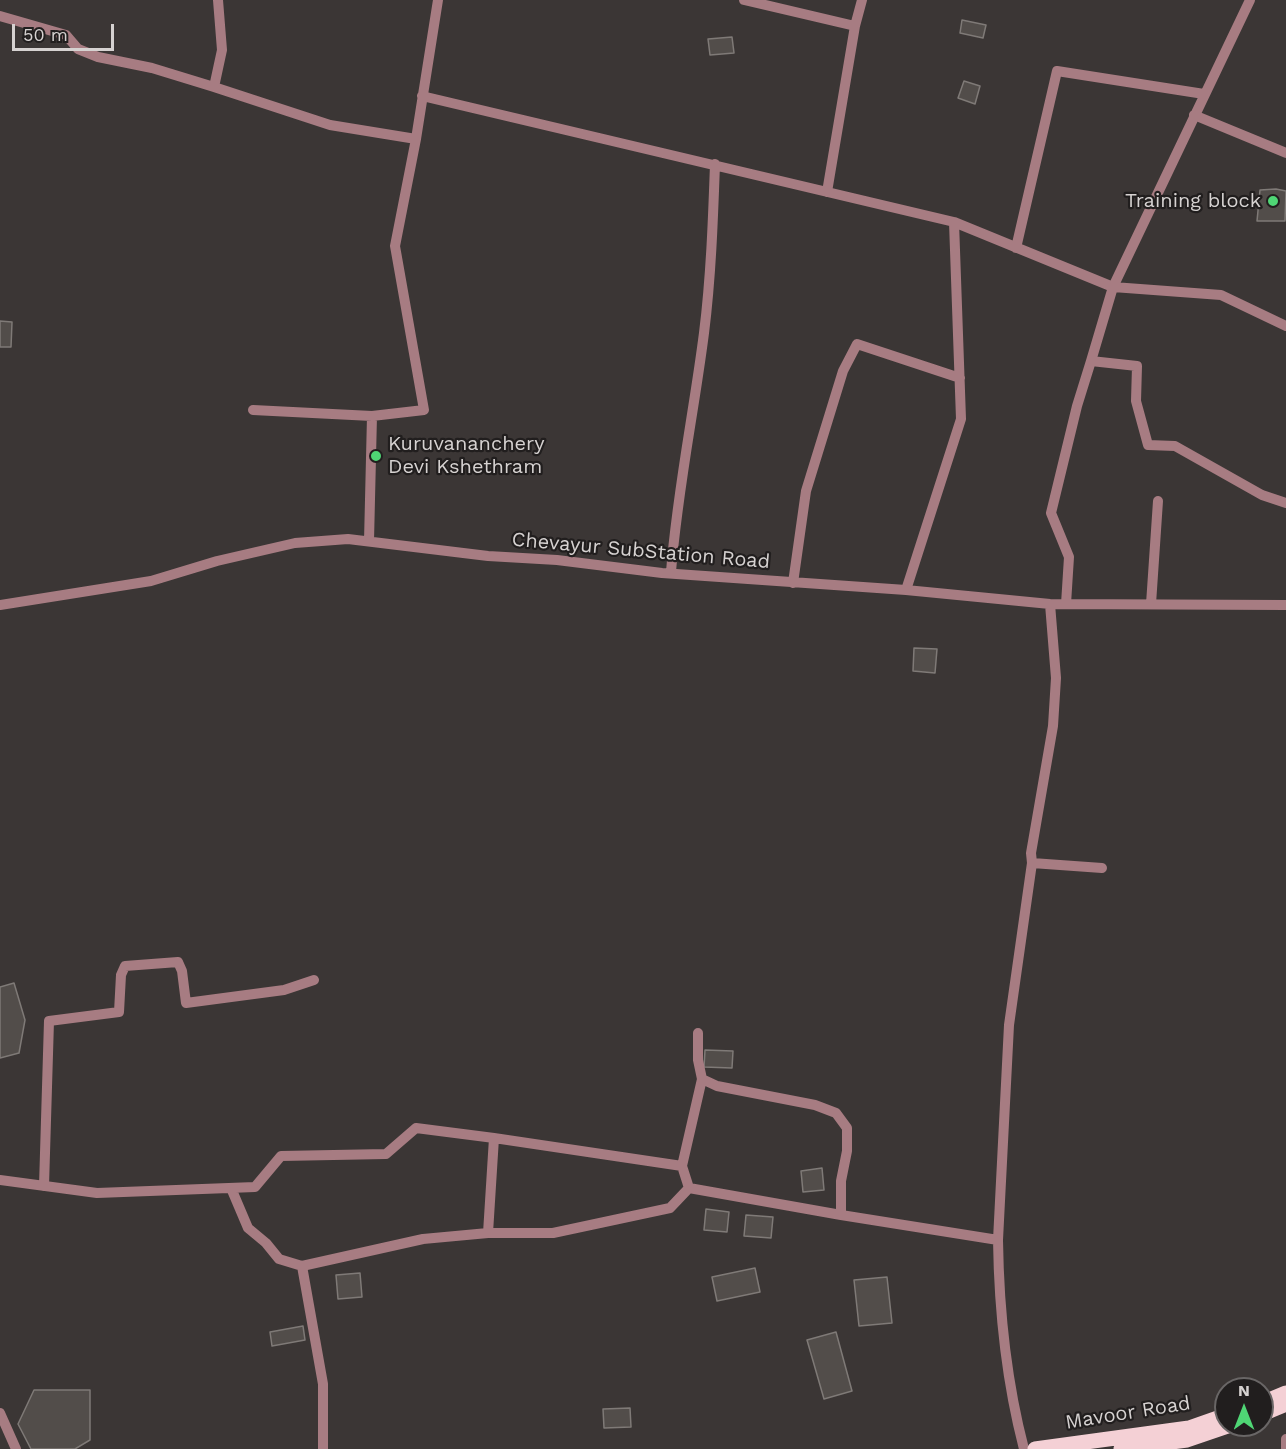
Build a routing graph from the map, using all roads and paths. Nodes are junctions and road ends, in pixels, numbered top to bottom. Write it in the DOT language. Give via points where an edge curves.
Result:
graph roads {
  1 [pos="218,0"];
  2 [pos="438,0"];
  3 [pos="744,0"];
  4 [pos="862,0"];
  5 [pos="1250,0"];
  6 [pos="0,16"];
  7 [pos="855,26"];
  8 [pos="214,87"];
  9 [pos="1204,94"];
  10 [pos="422,96"];
  11 [pos="1194,115"];
  12 [pos="416,139"];
  13 [pos="1286,153"];
  14 [pos="715,164"];
  15 [pos="827,192"];
  16 [pos="954,222"];
  17 [pos="1016,248"];
  18 [pos="1113,288"];
  19 [pos="1286,326"];
  20 [pos="1090,361"];
  21 [pos="960,378"];
  22 [pos="254,410"];
  23 [pos="372,416"];
  24 [pos="1158,501"];
  25 [pos="1286,503"];
  26 [pos="369,541"];
  27 [pos="671,572"];
  28 [pos="793,582"];
  29 [pos="906,590"];
  30 [pos="1050,604"];
  31 [pos="1066,604"];
  32 [pos="1151,604"];
  33 [pos="0,605"];
  34 [pos="1286,605"];
  35 [pos="1032,862"];
  36 [pos="1102,868"];
  37 [pos="314,980"];
  38 [pos="698,1033"];
  39 [pos="702,1079"];
  40 [pos="494,1138"];
  41 [pos="682,1166"];
  42 [pos="0,1180"];
  43 [pos="44,1186"];
  44 [pos="231,1188"];
  45 [pos="689,1188"];
  46 [pos="841,1215"];
  47 [pos="488,1233"];
  48 [pos="998,1240"];
  49 [pos="302,1266"];
  50 [pos="0,1413"];
  51 [pos="1214,1419"];
  52 [pos="1214,1431"];
  53 [pos="1286,1439"];
  54 [pos="16,1449"];
  55 [pos="323,1449"];
  56 [pos="1024,1449"];
  57 [pos="1035,1449"];
  58 [pos="1121,1449"];
  59 [pos="1286,1449"];
  1 -- 8 [label="street" via="222,50"];
  2 -- 10 [label="street"];
  3 -- 7 [label="street"];
  4 -- 7 [label="street"];
  5 -- 9 [label="street"];
  6 -- 8 [label="street" via="66,35 78,49 98,57"];
  7 -- 15 [label="street"];
  8 -- 12 [label="street" via="330,124"];
  9 -- 11 [label="street"];
  9 -- 17 [label="street" via="1057,71"];
  10 -- 12 [label="street"];
  10 -- 14 [label="street"];
  11 -- 13 [label="street"];
  11 -- 18 [label="street"];
  12 -- 23 [label="street" via="395,246 424,410"];
  14 -- 15 [label="street"];
  14 -- 27 [label="street" via="704,330"];
  15 -- 16 [label="street"];
  16 -- 17 [label="street"];
  16 -- 21 [label="street"];
  17 -- 18 [label="street"];
  18 -- 19 [label="street" via="1221,294"];
  18 -- 20 [label="street"];
  20 -- 25 [label="street" via="1137,366 1136,401 1148,445 1175,446 1262,495"];
  20 -- 31 [label="street" via="1052,513 1069,557"];
  21 -- 28 [label="street" via="857,344 843,371 806,491"];
  21 -- 29 [label="street" via="961,419"];
  22 -- 23 [label="street"];
  23 -- 26 [label="street"];
  24 -- 32 [label="street"];
  26 -- 27 [label="street, Chevayur SubStation Road"];
  26 -- 33 [label="street, Chevayur SubStation Road" via="295,543 151,581"];
  27 -- 28 [label="street, Chevayur SubStation Road"];
  28 -- 29 [label="street, Chevayur SubStation Road"];
  29 -- 30 [label="street, Chevayur SubStation Road"];
  30 -- 31 [label="street, Chevayur SubStation Road"];
  30 -- 35 [label="street" via="1056,678 1053,726"];
  31 -- 32 [label="street, Chevayur SubStation Road"];
  32 -- 34 [label="street, Chevayur SubStation Road"];
  35 -- 36 [label="street"];
  35 -- 48 [label="street" via="1009,1025"];
  37 -- 43 [label="street" via="284,990 186,1004 178,962 125,966 119,1012 49,1021"];
  38 -- 39 [label="street"];
  39 -- 41 [label="street"];
  39 -- 46 [label="street" via="717,1086 836,1113 847,1128"];
  40 -- 41 [label="street"];
  40 -- 44 [label="street" via="416,1128 386,1154 280,1156 255,1187"];
  40 -- 47 [label="street"];
  41 -- 45 [label="street"];
  42 -- 43 [label="street"];
  43 -- 44 [label="street" via="97,1193"];
  44 -- 49 [label="street" via="248,1228 279,1259"];
  45 -- 46 [label="street"];
  45 -- 47 [label="street" via="670,1208 553,1233"];
  46 -- 48 [label="street"];
  47 -- 49 [label="street" via="423,1239"];
  48 -- 56 [label="street" via="1003,1338"];
  49 -- 55 [label="street" via="323,1384"];
  50 -- 54 [label="street"];
  51 -- 57 [label="main road, Mavoor Road" via="1189,1428"];
  52 -- 58 [label="main road, Mavoor Road" via="1187,1440"];
  53 -- 59 [label="street"];
}
